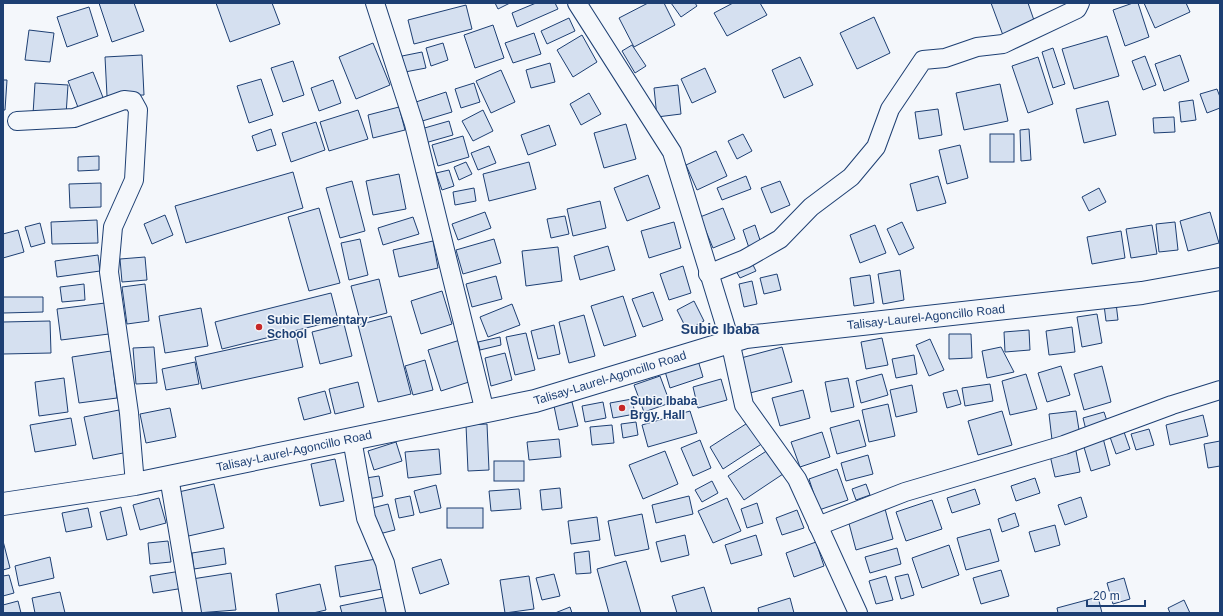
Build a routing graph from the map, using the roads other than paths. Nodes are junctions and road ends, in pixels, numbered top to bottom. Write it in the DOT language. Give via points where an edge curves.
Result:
graph roads {
  1 [pos="375,3"];
  2 [pos="577,3"];
  3 [pos="1080,3"];
  4 [pos="17,121"];
  5 [pos="708,274"];
  6 [pos="1220,279"];
  7 [pos="730,341"];
  8 [pos="1220,390"];
  9 [pos="485,412"];
  10 [pos="352,439"];
  11 [pos="169,477"];
  12 [pos="135,484"];
  13 [pos="3,504"];
  14 [pos="818,526"];
  15 [pos="192,613"];
  16 [pos="396,613"];
  17 [pos="858,613"];
  1 -- 9 [label="street" via="414,124"];
  2 -- 5 [label="street" via="672,152"];
  3 -- 5 [label="street" via="1077,8 1003,44 977,47 945,58 923,60 890,109 876,147 851,177 811,207 780,239 745,259"];
  4 -- 12 [label="street" via="74,118 124,100 133,101 138,110 134,180 113,227 109,272 129,413"];
  5 -- 7 [label="street"];
  6 -- 7 [label="main road, Talisay-Laurel-Agoncillo Road" via="1142,293 746,337"];
  7 -- 9 [label="main road, Talisay-Laurel-Agoncillo Road" via="534,401"];
  7 -- 14 [label="street" via="744,405 797,479"];
  8 -- 14 [label="street" via="1064,445 905,492"];
  9 -- 10 [label="main road, Talisay-Laurel-Agoncillo Road"];
  10 -- 11 [label="main road, Talisay-Laurel-Agoncillo Road"];
  10 -- 16 [label="street" via="366,518 385,563"];
  11 -- 12 [label="main road, Talisay-Laurel-Agoncillo Road"];
  11 -- 15 [label="street"];
  12 -- 13 [label="main road, Talisay-Laurel-Agoncillo Road"];
  14 -- 17 [label="street"];
}
